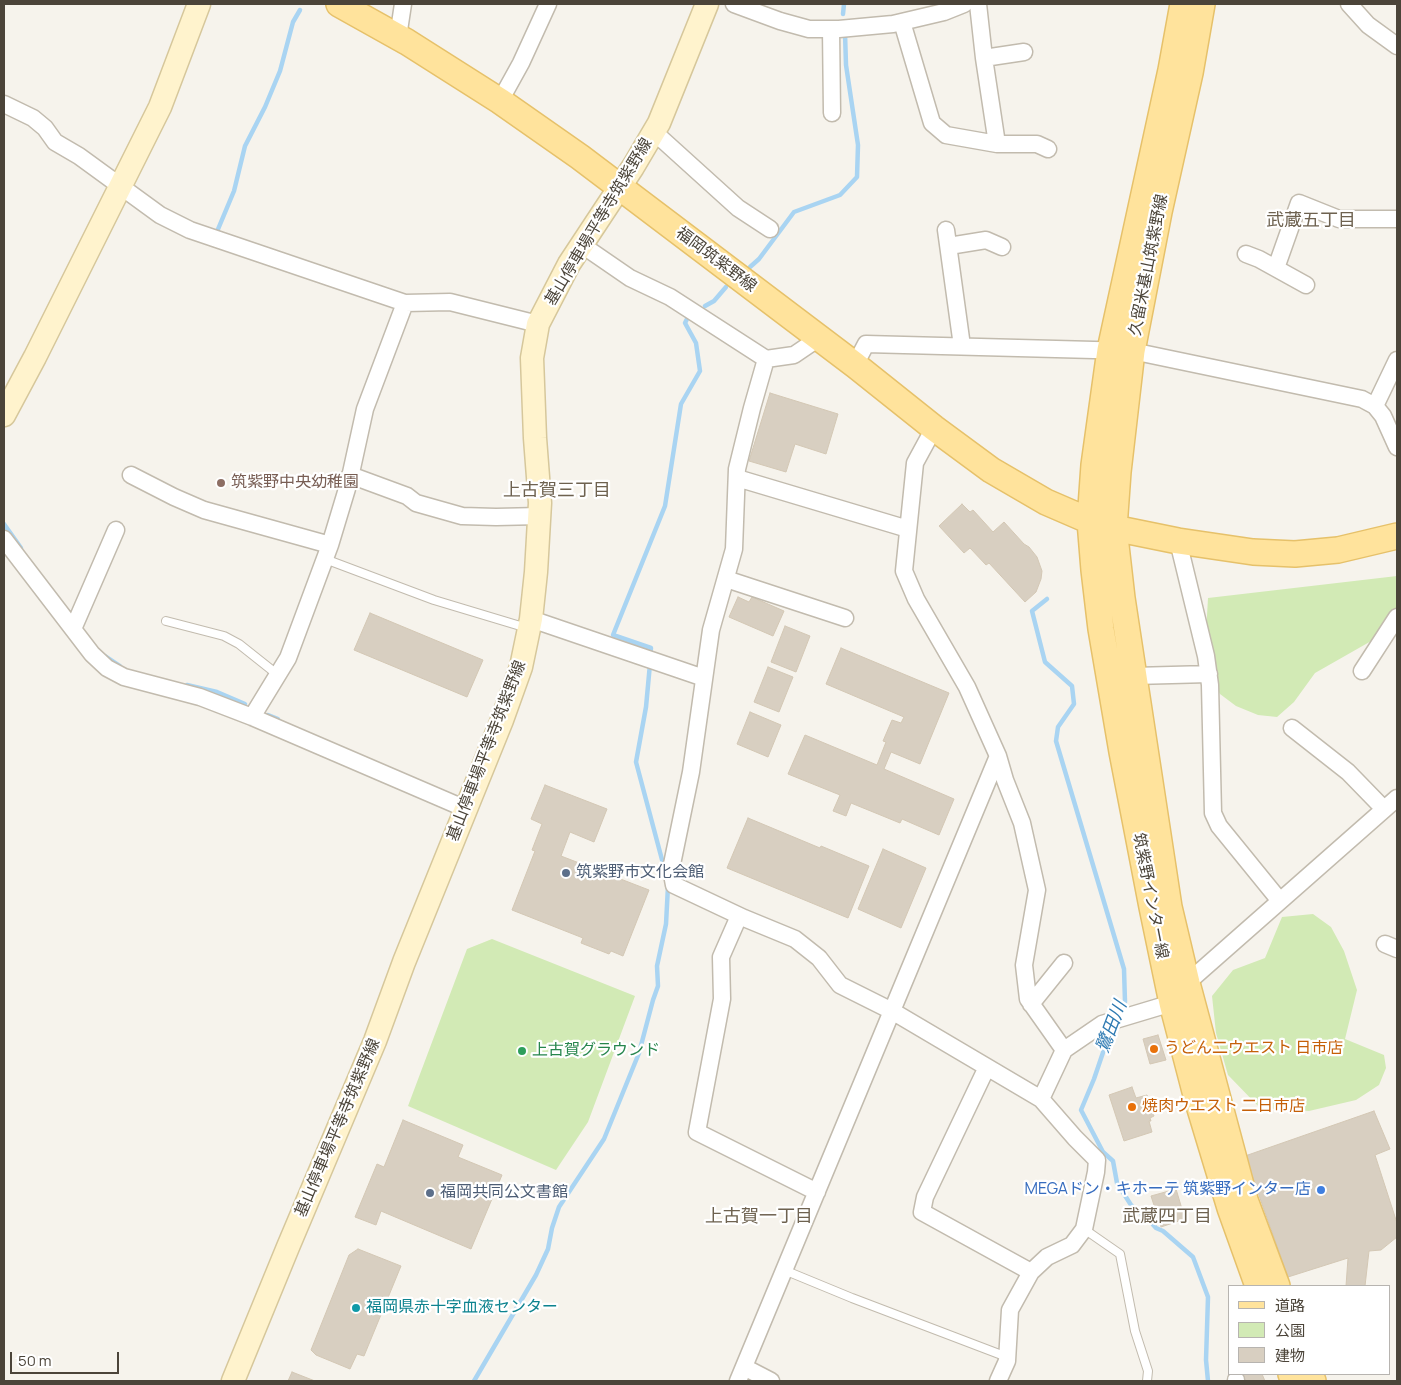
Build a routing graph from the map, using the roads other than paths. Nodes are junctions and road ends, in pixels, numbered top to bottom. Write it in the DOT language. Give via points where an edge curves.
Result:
graph roads {
  1 [pos="199,4"];
  2 [pos="339,4"];
  3 [pos="403,4"];
  4 [pos="548,4"];
  5 [pos="707,4"];
  6 [pos="734,4"];
  7 [pos="964,4"];
  8 [pos="978,4"];
  9 [pos="1183,4"];
  10 [pos="1202,4"];
  11 [pos="1349,4"];
  12 [pos="902,22"];
  13 [pos="831,29"];
  14 [pos="398,38"];
  15 [pos="1397,46"];
  16 [pos="1024,52"];
  17 [pos="984,58"];
  18 [pos="500,101"];
  19 [pos="4,104"];
  20 [pos="832,113"];
  21 [pos="654,132"];
  22 [pos="997,144"];
  23 [pos="1048,148"];
  24 [pos="121,185"];
  25 [pos="620,186"];
  26 [pos="1397,219"];
  27 [pos="770,229"];
  28 [pos="582,245"];
  29 [pos="1002,247"];
  30 [pos="1246,254"];
  31 [pos="1276,268"];
  32 [pos="1306,285"];
  33 [pos="405,303"];
  34 [pos="538,324"];
  35 [pos="819,338"];
  36 [pos="962,346"];
  37 [pos="1121,351"];
  38 [pos="766,359"];
  39 [pos="1397,360"];
  40 [pos="855,365"];
  41 [pos="1375,406"];
  42 [pos="4,415"];
  43 [pos="934,428"];
  44 [pos="1397,447"];
  45 [pos="130,475"];
  46 [pos="350,475"];
  47 [pos="737,478"];
  48 [pos="540,516"];
  49 [pos="1090,521"];
  50 [pos="1114,528"];
  51 [pos="908,529"];
  52 [pos="116,530"];
  53 [pos="1397,536"];
  54 [pos="4,540"];
  55 [pos="1178,541"];
  56 [pos="327,552"];
  57 [pos="726,579"];
  58 [pos="1397,616"];
  59 [pos="845,618"];
  60 [pos="166,621"];
  61 [pos="530,624"];
  62 [pos="73,629"];
  63 [pos="1362,671"];
  64 [pos="1209,674"];
  65 [pos="278,675"];
  66 [pos="1134,676"];
  67 [pos="704,678"];
  68 [pos="252,717"];
  69 [pos="1292,728"];
  70 [pos="998,756"];
  71 [pos="1397,798"];
  72 [pos="466,809"];
  73 [pos="1384,809"];
  74 [pos="1280,901"];
  75 [pos="739,916"];
  76 [pos="1064,963"];
  77 [pos="1187,983"];
  78 [pos="1172,1003"];
  79 [pos="1031,1004"];
  80 [pos="892,1011"];
  81 [pos="1064,1050"];
  82 [pos="987,1067"];
  83 [pos="1041,1099"];
  84 [pos="817,1192"];
  85 [pos="1084,1229"];
  86 [pos="784,1270"];
  87 [pos="1031,1272"];
  88 [pos="1258,1285"];
  89 [pos="1277,1285"];
  90 [pos="1007,1356"];
  91 [pos="741,1374"];
  92 [pos="233,1381"];
  93 [pos="770,1381"];
  94 [pos="998,1381"];
  95 [pos="1146,1381"];
  1 -- 24 [label="main road" via="160,107"];
  2 -- 14 [label="main road, 福岡筑紫野線"];
  3 -- 14 [label="street"];
  4 -- 18 [label="street"];
  5 -- 21 [label="main road, 基山停車場平等寺筑紫野線"];
  6 -- 13 [label="street" via="809,29"];
  7 -- 12 [label="street"];
  8 -- 17 [label="street"];
  9 -- 37 [label="main road, 久留米基山筑紫野線"];
  10 -- 37 [label="main road, 久留米基山筑紫野線" via="1159,212"];
  11 -- 15 [label="street" via="1368,25"];
  12 -- 13 [label="street"];
  12 -- 22 [label="street" via="932,123 946,136"];
  13 -- 20 [label="street"];
  14 -- 18 [label="main road, 福岡筑紫野線"];
  16 -- 17 [label="street"];
  17 -- 22 [label="street"];
  18 -- 25 [label="main road, 福岡筑紫野線"];
  19 -- 24 [label="street" via="33,118 56,142"];
  21 -- 25 [label="main road, 基山停車場平等寺筑紫野線"];
  21 -- 27 [label="street" via="738,208"];
  22 -- 23 [label="street" via="1038,144"];
  24 -- 33 [label="street" via="160,215 190,230"];
  24 -- 42 [label="main road"];
  25 -- 28 [label="main road, 基山停車場平等寺筑紫野線"];
  25 -- 35 [label="main road, 福岡筑紫野線"];
  26 -- 31 [label="street" via="1339,219 1299,203"];
  28 -- 34 [label="main road, 基山停車場平等寺筑紫野線"];
  28 -- 38 [label="street" via="630,278 670,297"];
  29 -- 36 [label="street" via="986,240 948,238"];
  30 -- 31 [label="street"];
  31 -- 32 [label="street"];
  33 -- 34 [label="street" via="450,302"];
  33 -- 46 [label="street" via="365,409"];
  34 -- 48 [label="main road, 基山停車場平等寺筑紫野線" via="532,358"];
  35 -- 38 [label="street" via="794,355"];
  35 -- 40 [label="main road, 福岡筑紫野線"];
  36 -- 37 [label="street"];
  36 -- 40 [label="street" via="866,344"];
  37 -- 41 [label="street" via="1362,399"];
  37 -- 49 [label="main road, 久留米基山筑紫野線" via="1094,465"];
  37 -- 50 [label="main road, 久留米基山筑紫野線"];
  38 -- 47 [label="street"];
  39 -- 41 [label="street"];
  40 -- 43 [label="main road, 福岡筑紫野線"];
  41 -- 44 [label="street"];
  43 -- 49 [label="main road, 福岡筑紫野線" via="999,475 1046,502"];
  43 -- 51 [label="street" via="914,463"];
  45 -- 56 [label="street" via="204,510"];
  46 -- 48 [label="street" via="407,496 416,503 462,516"];
  46 -- 56 [label="street"];
  47 -- 51 [label="street"];
  47 -- 57 [label="street" via="734,549"];
  48 -- 61 [label="main road, 基山停車場平等寺筑紫野線"];
  49 -- 50 [label="main road"];
  49 -- 78 [label="main road, 筑紫野インター線" via="1101,629"];
  50 -- 55 [label="main road"];
  50 -- 66 [label="main road, 筑紫野インター線"];
  51 -- 70 [label="street" via="904,570 916,599 967,687"];
  52 -- 62 [label="street"];
  53 -- 55 [label="main road" via="1338,550 1295,554 1253,552"];
  54 -- 62 [label="street"];
  55 -- 64 [label="street"];
  56 -- 61 [label="lane" via="434,600"];
  56 -- 65 [label="street" via="288,658"];
  57 -- 59 [label="street"];
  57 -- 67 [label="street" via="711,630"];
  58 -- 63 [label="street"];
  60 -- 65 [label="lane" via="224,636"];
  61 -- 67 [label="street"];
  61 -- 72 [label="main road, 基山停車場平等寺筑紫野線" via="521,667"];
  62 -- 68 [label="street" via="92,654 107,668 124,677 200,697"];
  64 -- 66 [label="street"];
  64 -- 74 [label="street" via="1213,813 1219,826"];
  65 -- 68 [label="street"];
  66 -- 77 [label="main road, 筑紫野インター線" via="1170,907"];
  67 -- 75 [label="street" via="691,772 672,869 674,886"];
  68 -- 72 [label="street"];
  69 -- 73 [label="street" via="1348,772"];
  70 -- 79 [label="street" via="1022,823 1037,890 1024,965"];
  70 -- 80 [label="street"];
  71 -- 73 [label="street"];
  72 -- 92 [label="main road, 基山停車場平等寺筑紫野線"];
  73 -- 74 [label="street"];
  74 -- 77 [label="street"];
  75 -- 80 [label="street" via="795,939 819,958 840,985"];
  75 -- 84 [label="street" via="722,957 722,999 697,1132"];
  76 -- 79 [label="street"];
  77 -- 89 [label="main road, 筑紫野インター線" via="1245,1200"];
  78 -- 81 [label="street" via="1102,1024"];
  78 -- 88 [label="main road, 筑紫野インター線" via="1197,1100"];
  79 -- 81 [label="street"];
  80 -- 82 [label="street"];
  80 -- 84 [label="street"];
  81 -- 83 [label="street"];
  82 -- 83 [label="street"];
  82 -- 87 [label="street" via="922,1212"];
  83 -- 85 [label="street" via="1097,1160"];
  84 -- 86 [label="street"];
  85 -- 87 [label="street" via="1072,1246 1047,1257"];
  85 -- 95 [label="lane" via="1120,1254 1135,1331 1148,1371"];
  86 -- 90 [label="lane"];
  86 -- 91 [label="street"];
  87 -- 90 [label="street" via="1010,1310"];
  90 -- 94 [label="street"];
  91 -- 93 [label="street"];
}
